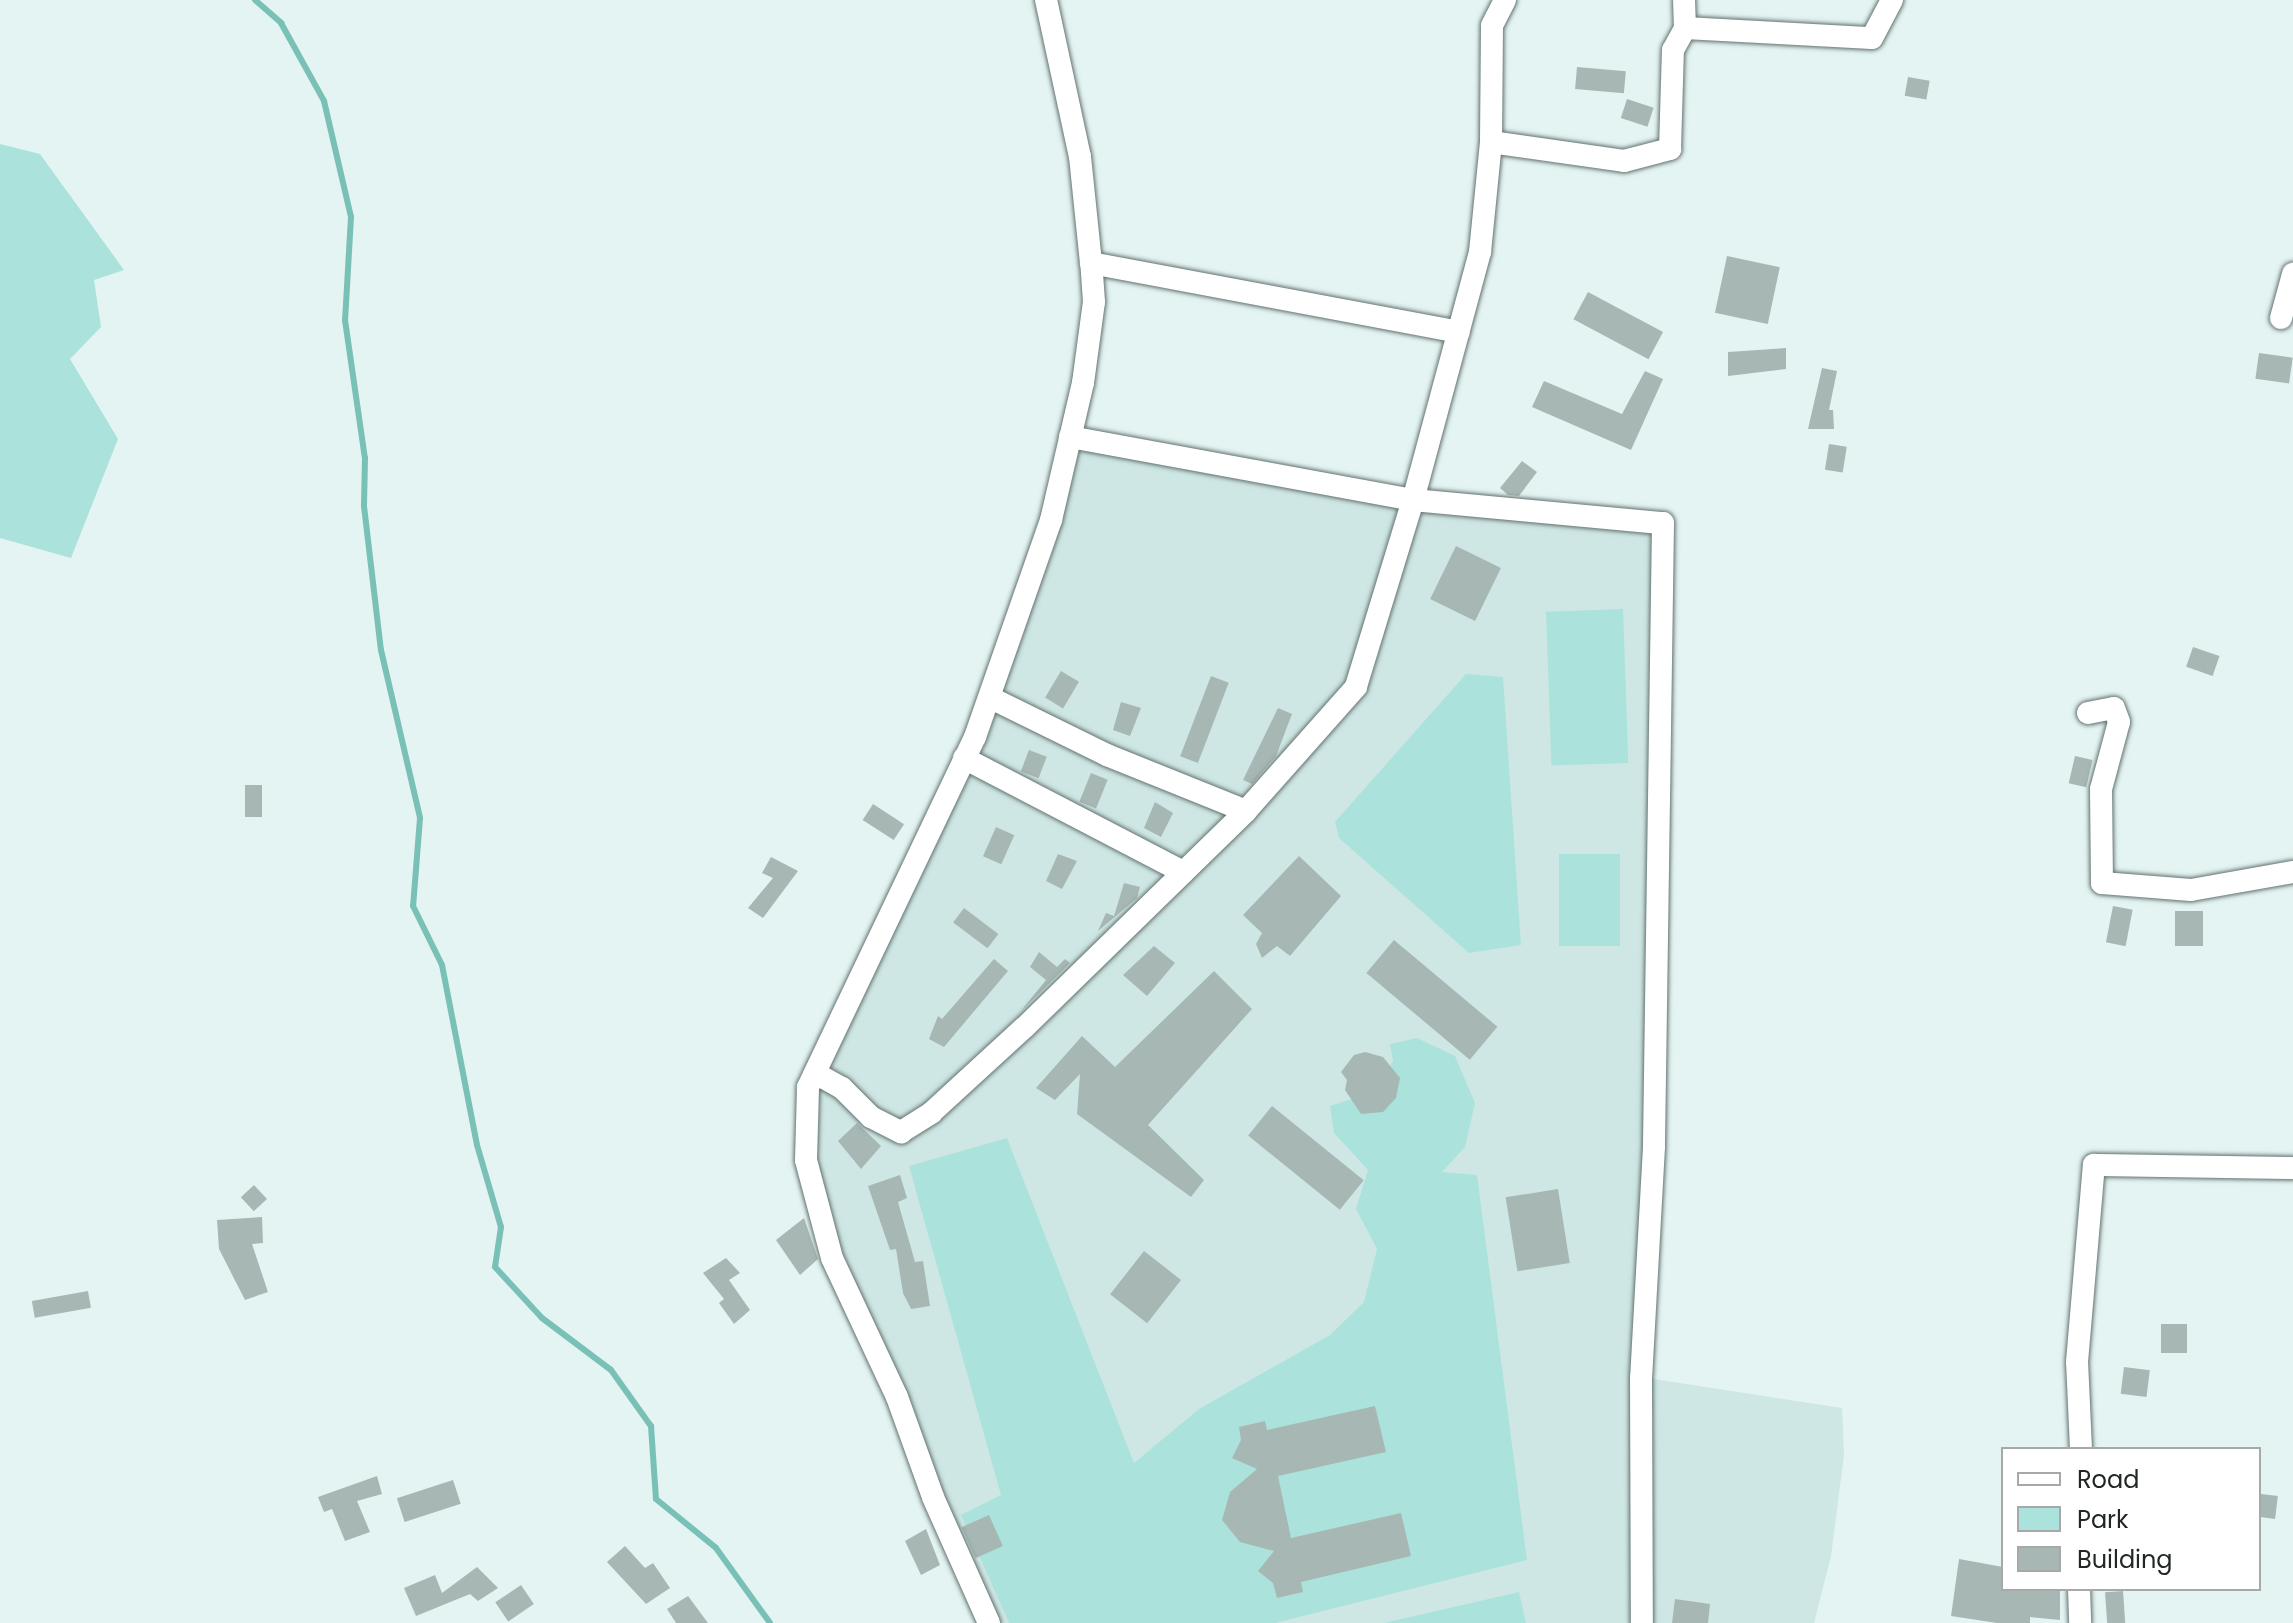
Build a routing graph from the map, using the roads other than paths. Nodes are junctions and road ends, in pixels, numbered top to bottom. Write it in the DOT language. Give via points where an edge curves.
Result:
graph roads {
  1 [pos="1046,0"];
  2 [pos="1505,0"];
  3 [pos="1684,0"];
  4 [pos="1892,0"];
  5 [pos="1685,28"];
  6 [pos="1491,142"];
  7 [pos="1091,263"];
  8 [pos="2293,274"];
  9 [pos="2281,318"];
  10 [pos="1459,332"];
  11 [pos="1070,437"];
  12 [pos="1413,500"];
  13 [pos="989,697"];
  14 [pos="2088,713"];
  15 [pos="964,758"];
  16 [pos="1246,811"];
  17 [pos="1183,872"];
  18 [pos="2293,872"];
  19 [pos="815,1073"];
  20 [pos="2293,1168"];
  21 [pos="2081,1447"];
  22 [pos="2079,1591"];
  23 [pos="989,1623"];
  24 [pos="1642,1623"];
  25 [pos="2080,1623"];
  1 -- 7 [label="street" via="1080,157"];
  2 -- 6 [label="street" via="1492,26"];
  3 -- 5 [label="street"];
  4 -- 5 [label="street" via="1872,38"];
  5 -- 6 [label="street" via="1673,50 1670,149 1624,161"];
  6 -- 10 [label="street" via="1480,252"];
  7 -- 10 [label="street"];
  7 -- 11 [label="street" via="1094,302"];
  8 -- 9 [label="street"];
  10 -- 12 [label="street"];
  11 -- 12 [label="street"];
  11 -- 13 [label="street" via="1051,520"];
  12 -- 16 [label="street" via="1356,687"];
  12 -- 24 [label="street" via="1663,523 1654,1147 1641,1378"];
  13 -- 15 [label="street"];
  13 -- 16 [label="street" via="1107,755"];
  14 -- 18 [label="street" via="2114,708 2119,722 2101,789 2102,883 2191,890"];
  15 -- 17 [label="street"];
  15 -- 19 [label="street"];
  16 -- 17 [label="street"];
  17 -- 19 [label="street" via="931,1113 901,1132 871,1117 842,1088"];
  19 -- 23 [label="street" via="808,1087 806,1160 832,1258 897,1397 933,1497"];
  20 -- 21 [label="street" via="2094,1165 2077,1362"];
  22 -- 25 [label="street"];
}
